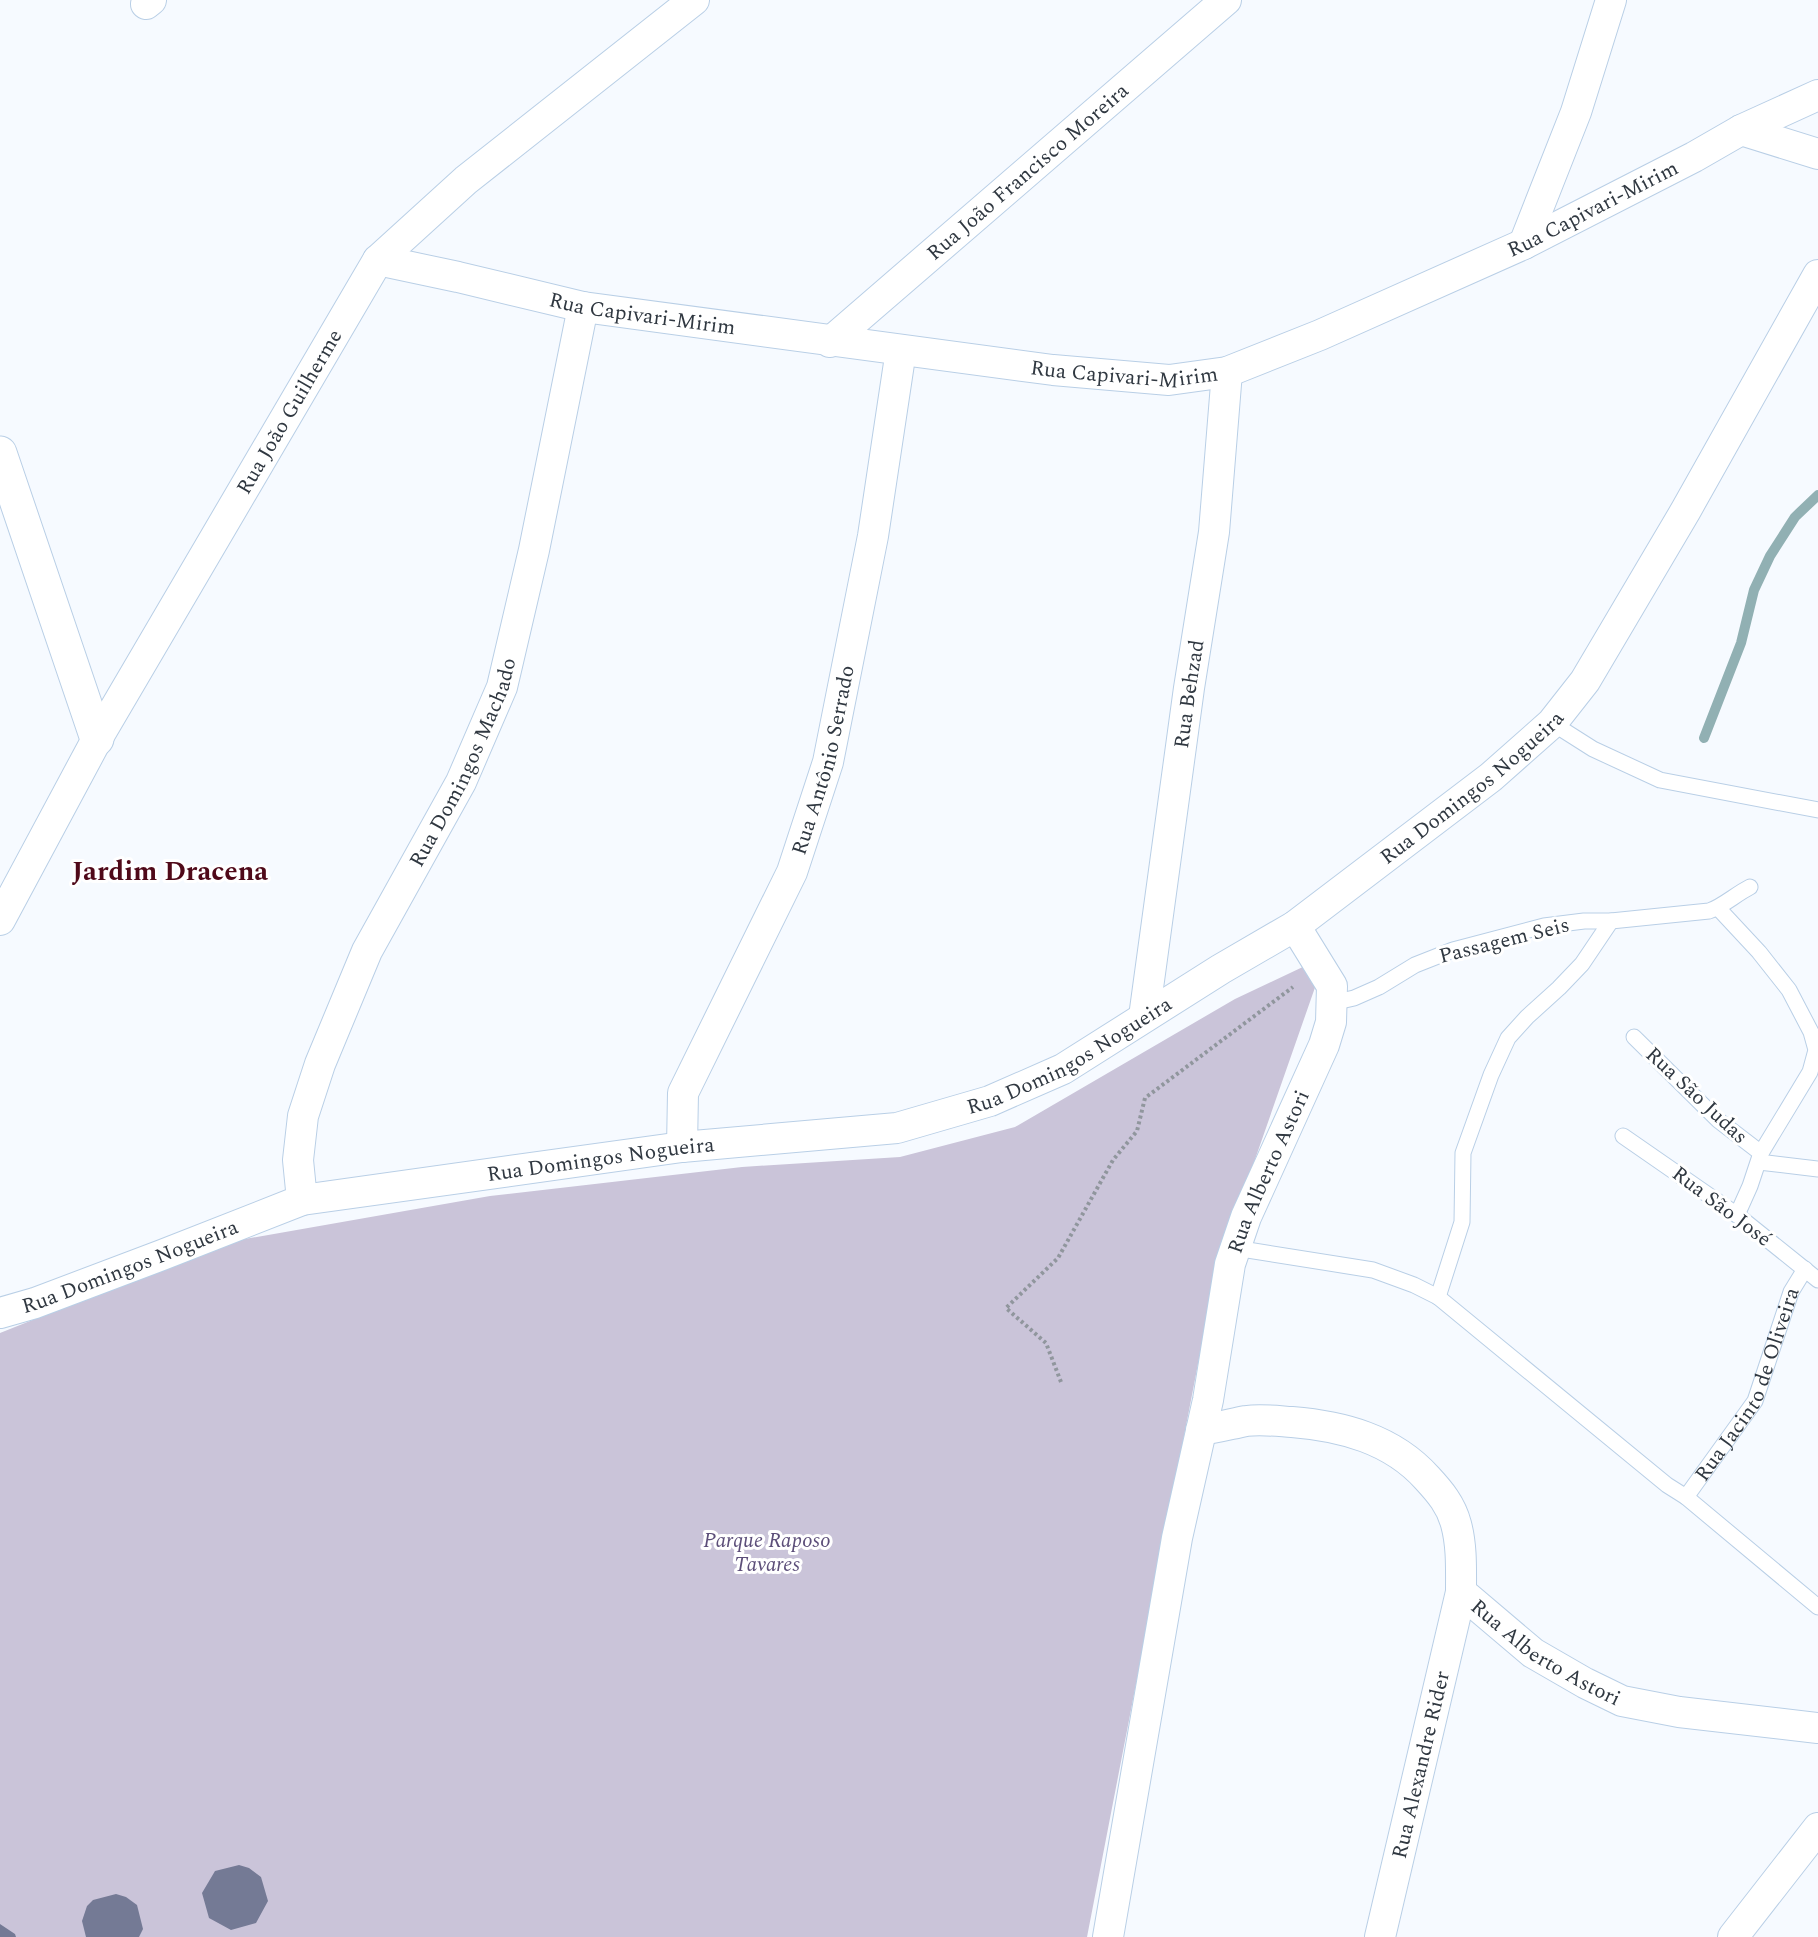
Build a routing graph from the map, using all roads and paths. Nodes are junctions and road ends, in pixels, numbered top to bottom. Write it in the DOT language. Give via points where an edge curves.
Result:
graph roads {
  1 [pos="694,0"];
  2 [pos="1226,0"];
  3 [pos="1611,0"];
  4 [pos="1818,95"];
  5 [pos="1741,130"];
  6 [pos="1818,153"];
  7 [pos="1524,244"];
  8 [pos="378,260"];
  9 [pos="1818,275"];
  10 [pos="583,307"];
  11 [pos="830,342"];
  12 [pos="901,350"];
  13 [pos="1227,372"];
  14 [pos="0,453"];
  15 [pos="1552,723"];
  16 [pos="97,739"];
  17 [pos="1818,810"];
  18 [pos="1750,887"];
  19 [pos="1718,908"];
  20 [pos="0,920"];
  21 [pos="1611,921"];
  22 [pos="1295,926"];
  23 [pos="1332,1003"];
  24 [pos="1144,1017"];
  25 [pos="1634,1037"];
  26 [pos="1623,1136"];
  27 [pos="682,1147"];
  28 [pos="1760,1158"];
  29 [pos="1818,1169"];
  30 [pos="302,1200"];
  31 [pos="1737,1215"];
  32 [pos="1235,1248"];
  33 [pos="1805,1269"];
  34 [pos="1818,1280"];
  35 [pos="1438,1297"];
  36 [pos="0,1313"];
  37 [pos="1061,1382"];
  38 [pos="1202,1430"];
  39 [pos="1686,1497"];
  40 [pos="1461,1592"];
  41 [pos="1818,1608"];
  42 [pos="1818,1728"];
  43 [pos="1818,1828"];
  44 [pos="1108,1937"];
  45 [pos="1380,1937"];
  46 [pos="1733,1937"];
  1 -- 8 [label="street, Rua João Guilherme" via="466,180"];
  2 -- 11 [label="street, Rua João Francisco Moreira"];
  3 -- 7 [label="street" via="1576,112"];
  4 -- 5 [label="street, Rua Capivari-Mirim"];
  5 -- 6 [label="street"];
  5 -- 7 [label="street, Rua Capivari-Mirim"];
  7 -- 13 [label="street, Rua Capivari-Mirim"];
  8 -- 10 [label="street, Rua Capivari-Mirim"];
  8 -- 16 [label="street, Rua João Guilherme"];
  9 -- 15 [label="street, Rua Domingos Nogueira" via="1585,681"];
  10 -- 11 [label="street, Rua Capivari-Mirim"];
  10 -- 30 [label="street, Rua Domingos Machado" via="502,687 461,782 367,951 320,1064 303,1116 298,1160"];
  11 -- 12 [label="street, Rua Capivari-Mirim"];
  12 -- 13 [label="street, Rua Capivari-Mirim" via="1169,380"];
  12 -- 27 [label="street, Rua Antônio Serrado" via="873,536 828,762 792,872 683,1093"];
  13 -- 24 [label="street, Rua Behzad" via="1215,532 1189,688"];
  14 -- 16 [label="street"];
  15 -- 17 [label="lane" via="1593,749 1660,780"];
  15 -- 22 [label="street, Rua Domingos Nogueira" via="1491,777"];
  16 -- 20 [label="street, Rua João Guilherme"];
  18 -- 19 [label="lane, Passagem Seis"];
  19 -- 21 [label="lane, Passagem Seis"];
  19 -- 28 [label="lane" via="1789,990 1812,1032 1816,1050 1810,1072"];
  21 -- 23 [label="lane, Passagem Seis" via="1544,926 1453,950 1415,965 1354,998"];
  21 -- 35 [label="lane" via="1582,964 1508,1038 1463,1153 1462,1222"];
  22 -- 23 [label="street, Rua Alberto Astori" via="1332,986"];
  22 -- 24 [label="street, Rua Domingos Nogueira"];
  23 -- 32 [label="street, Rua Alberto Astori" via="1324,1045"];
  23 -- 37 [label="path" via="1304,978 1145,1098 1137,1131 1113,1160 1058,1258 1006,1308 1046,1343"];
  24 -- 27 [label="street, Rua Domingos Nogueira" via="1063,1069 990,1101 897,1128"];
  25 -- 28 [label="lane, Rua São Judas"];
  26 -- 31 [label="lane, Rua São José"];
  27 -- 30 [label="street, Rua Domingos Nogueira"];
  28 -- 29 [label="lane"];
  28 -- 31 [label="lane"];
  30 -- 36 [label="street, Rua Domingos Nogueira"];
  31 -- 33 [label="lane, Rua São José"];
  32 -- 35 [label="lane" via="1373,1270"];
  32 -- 38 [label="street, Rua Alberto Astori"];
  33 -- 34 [label="lane, Rua São José"];
  33 -- 39 [label="lane, Rua Jacinto de Oliveira" via="1791,1292 1755,1401"];
  35 -- 39 [label="lane"];
  38 -- 40 [label="street, Rua Alberto Astori" via="1247,1421 1319,1424 1351,1431 1402,1455 1447,1500 1456,1522 1461,1553"];
  38 -- 44 [label="street, Rua Alberto Astori" via="1177,1538"];
  39 -- 41 [label="lane"];
  40 -- 42 [label="street, Rua Alberto Astori" via="1533,1653 1622,1701 1679,1712"];
  40 -- 45 [label="street, Rua Alexandre Rider"];
  43 -- 46 [label="street"];
}
